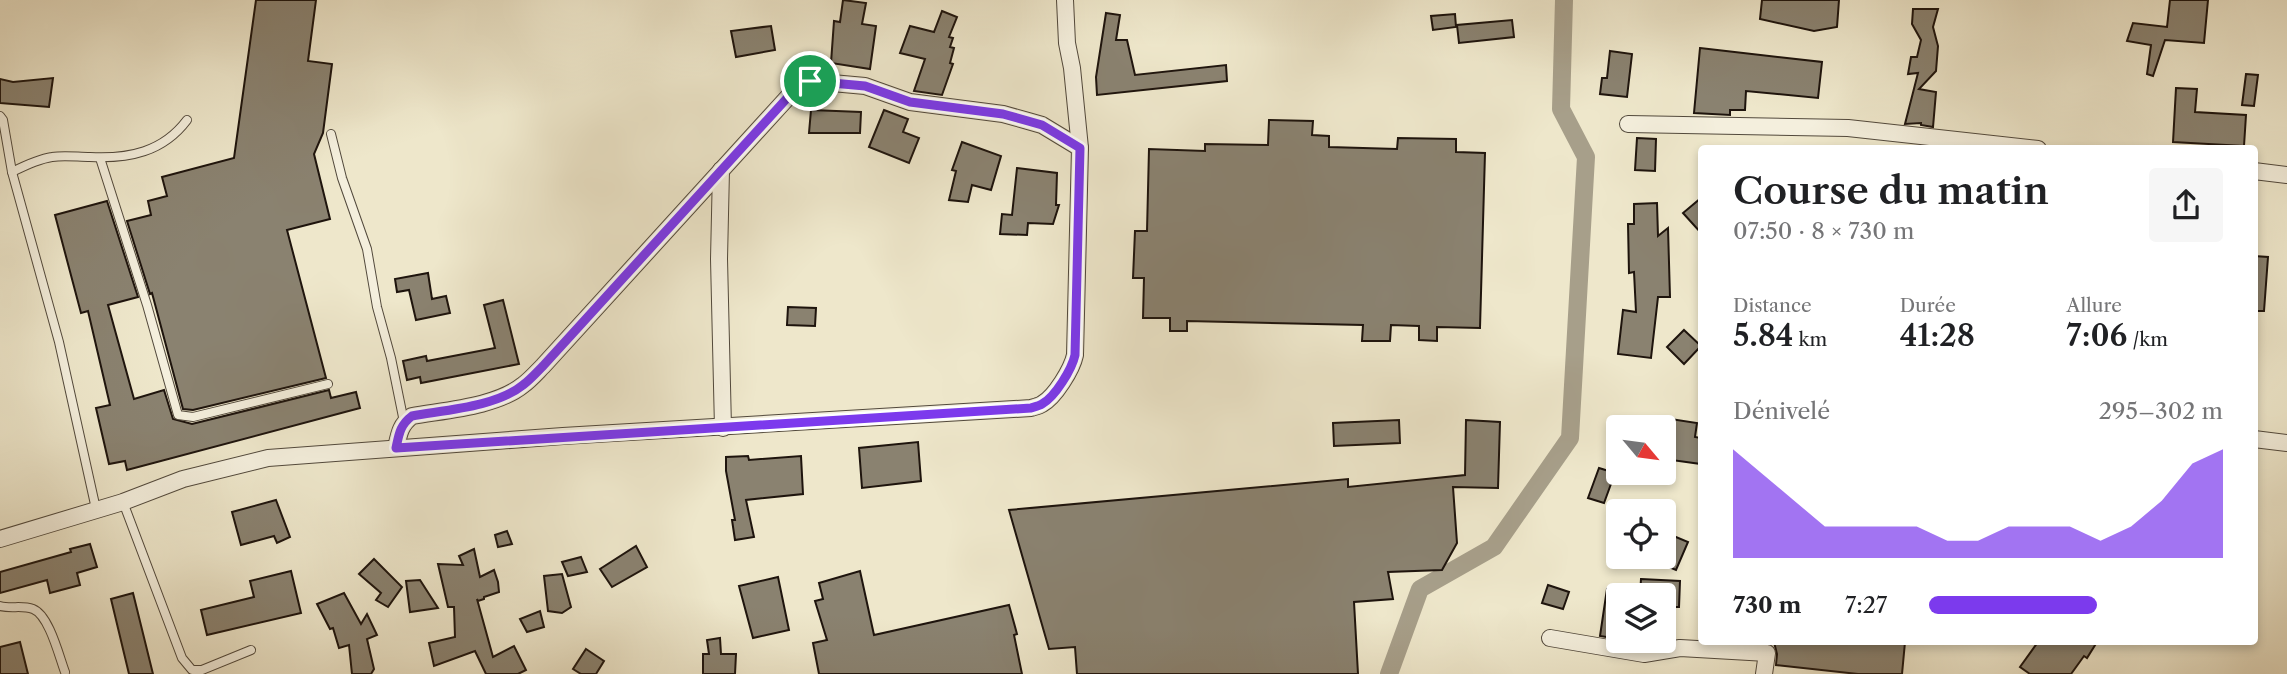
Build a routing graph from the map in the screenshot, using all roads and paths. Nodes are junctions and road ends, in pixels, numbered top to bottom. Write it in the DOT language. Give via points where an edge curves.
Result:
graph roads {
  1 [pos="1065,0"];
  2 [pos="0,116"];
  3 [pos="187,120"];
  4 [pos="1628,124"];
  5 [pos="331,134"];
  6 [pos="2002,145"];
  7 [pos="1080,148"];
  8 [pos="100,158"];
  9 [pos="721,170"];
  10 [pos="2258,171"];
  11 [pos="12,172"];
  12 [pos="2287,175"];
  13 [pos="328,384"];
  14 [pos="404,422"];
  15 [pos="723,428"];
  16 [pos="2258,439"];
  17 [pos="2287,443"];
  18 [pos="396,448"];
  19 [pos="123,502"];
  20 [pos="96,509"];
  21 [pos="0,539"];
  22 [pos="0,607"];
  23 [pos="1550,638"];
  24 [pos="251,650"];
  25 [pos="65,672"];
  26 [pos="1764,674"];
  1 -- 7 [label="street"];
  2 -- 11 [label="lane"];
  3 -- 8 [label="lane" via="163,144 146,152"];
  4 -- 6 [label="street" via="1848,128"];
  5 -- 14 [label="lane" via="367,249"];
  7 -- 9 [label="street" via="1042,125 1003,114 910,102 865,86 810,81 800,85"];
  7 -- 15 [label="street" via="1075,355 1073,365 1044,404"];
  8 -- 11 [label="lane" via="53,156"];
  8 -- 13 [label="lane" via="178,415 193,417"];
  9 -- 14 [label="street" via="522,387 502,397 412,416"];
  9 -- 15 [label="street"];
  10 -- 12 [label="street"];
  11 -- 20 [label="lane" via="59,342"];
  14 -- 18 [label="street"];
  15 -- 18 [label="street"];
  16 -- 17 [label="street"];
  18 -- 19 [label="street" via="268,458 183,479"];
  19 -- 20 [label="street"];
  19 -- 24 [label="lane" via="181,658 191,670"];
  20 -- 21 [label="street"];
  22 -- 25 [label="lane" via="23,606 45,619"];
  23 -- 26 [label="street" via="1644,654 1679,648 1767,653"];
}
